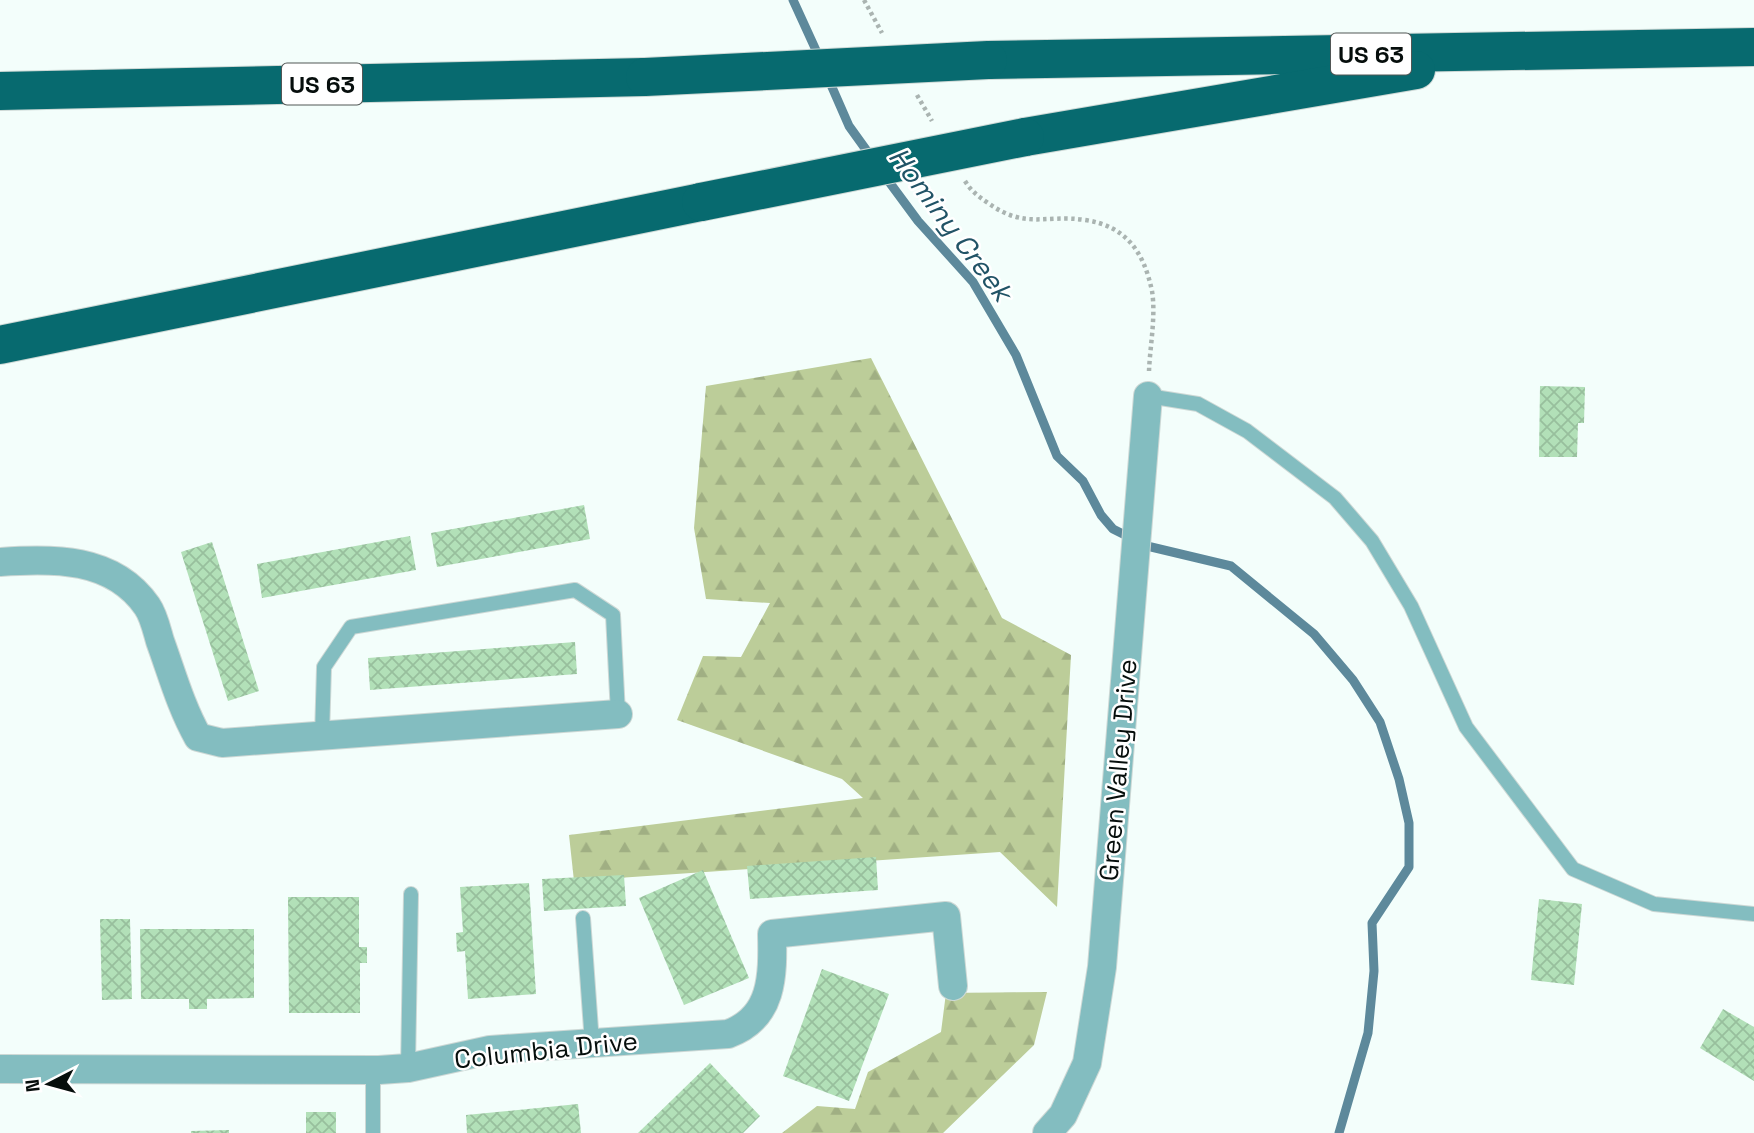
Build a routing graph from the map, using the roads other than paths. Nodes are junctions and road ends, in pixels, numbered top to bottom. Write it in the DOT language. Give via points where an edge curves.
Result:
graph roads {
  1 [pos="1754,47"];
  2 [pos="1493,51"];
  3 [pos="0,91"];
  4 [pos="0,345"];
  5 [pos="1148,396"];
  6 [pos="0,562"];
  7 [pos="618,714"];
  8 [pos="322,736"];
  9 [pos="411,894"];
  10 [pos="1754,914"];
  11 [pos="583,918"];
  12 [pos="953,986"];
  13 [pos="592,1043"];
  14 [pos="408,1068"];
  15 [pos="0,1069"];
  16 [pos="373,1070"];
  17 [pos="373,1133"];
  18 [pos="1047,1133"];
  1 -- 2 [label="highway, US 63"];
  2 -- 3 [label="highway, US 63, bridge" via="988,60 645,77"];
  2 -- 4 [label="highway, bridge" via="1390,76 1025,137"];
  5 -- 10 [label="lane" via="1198,404 1247,430 1335,498 1372,541 1411,606 1466,727 1573,869 1654,904"];
  5 -- 18 [label="street, Green Valley Drive" via="1102,967 1087,1063 1063,1115"];
  6 -- 8 [label="street" via="48,558 85,563 125,583 148,607 198,737 222,743"];
  7 -- 8 [label="street"];
  7 -- 8 [label="lane" via="613,615 575,590 351,626 324,667"];
  9 -- 14 [label="lane"];
  11 -- 13 [label="lane"];
  12 -- 13 [label="street, Columbia Drive" via="946,916 772,934 769,988 761,1011 745,1028 728,1034"];
  13 -- 14 [label="street, Columbia Drive" via="490,1050"];
  14 -- 16 [label="street, Columbia Drive"];
  15 -- 16 [label="street, Columbia Drive"];
  16 -- 17 [label="lane"];
}
